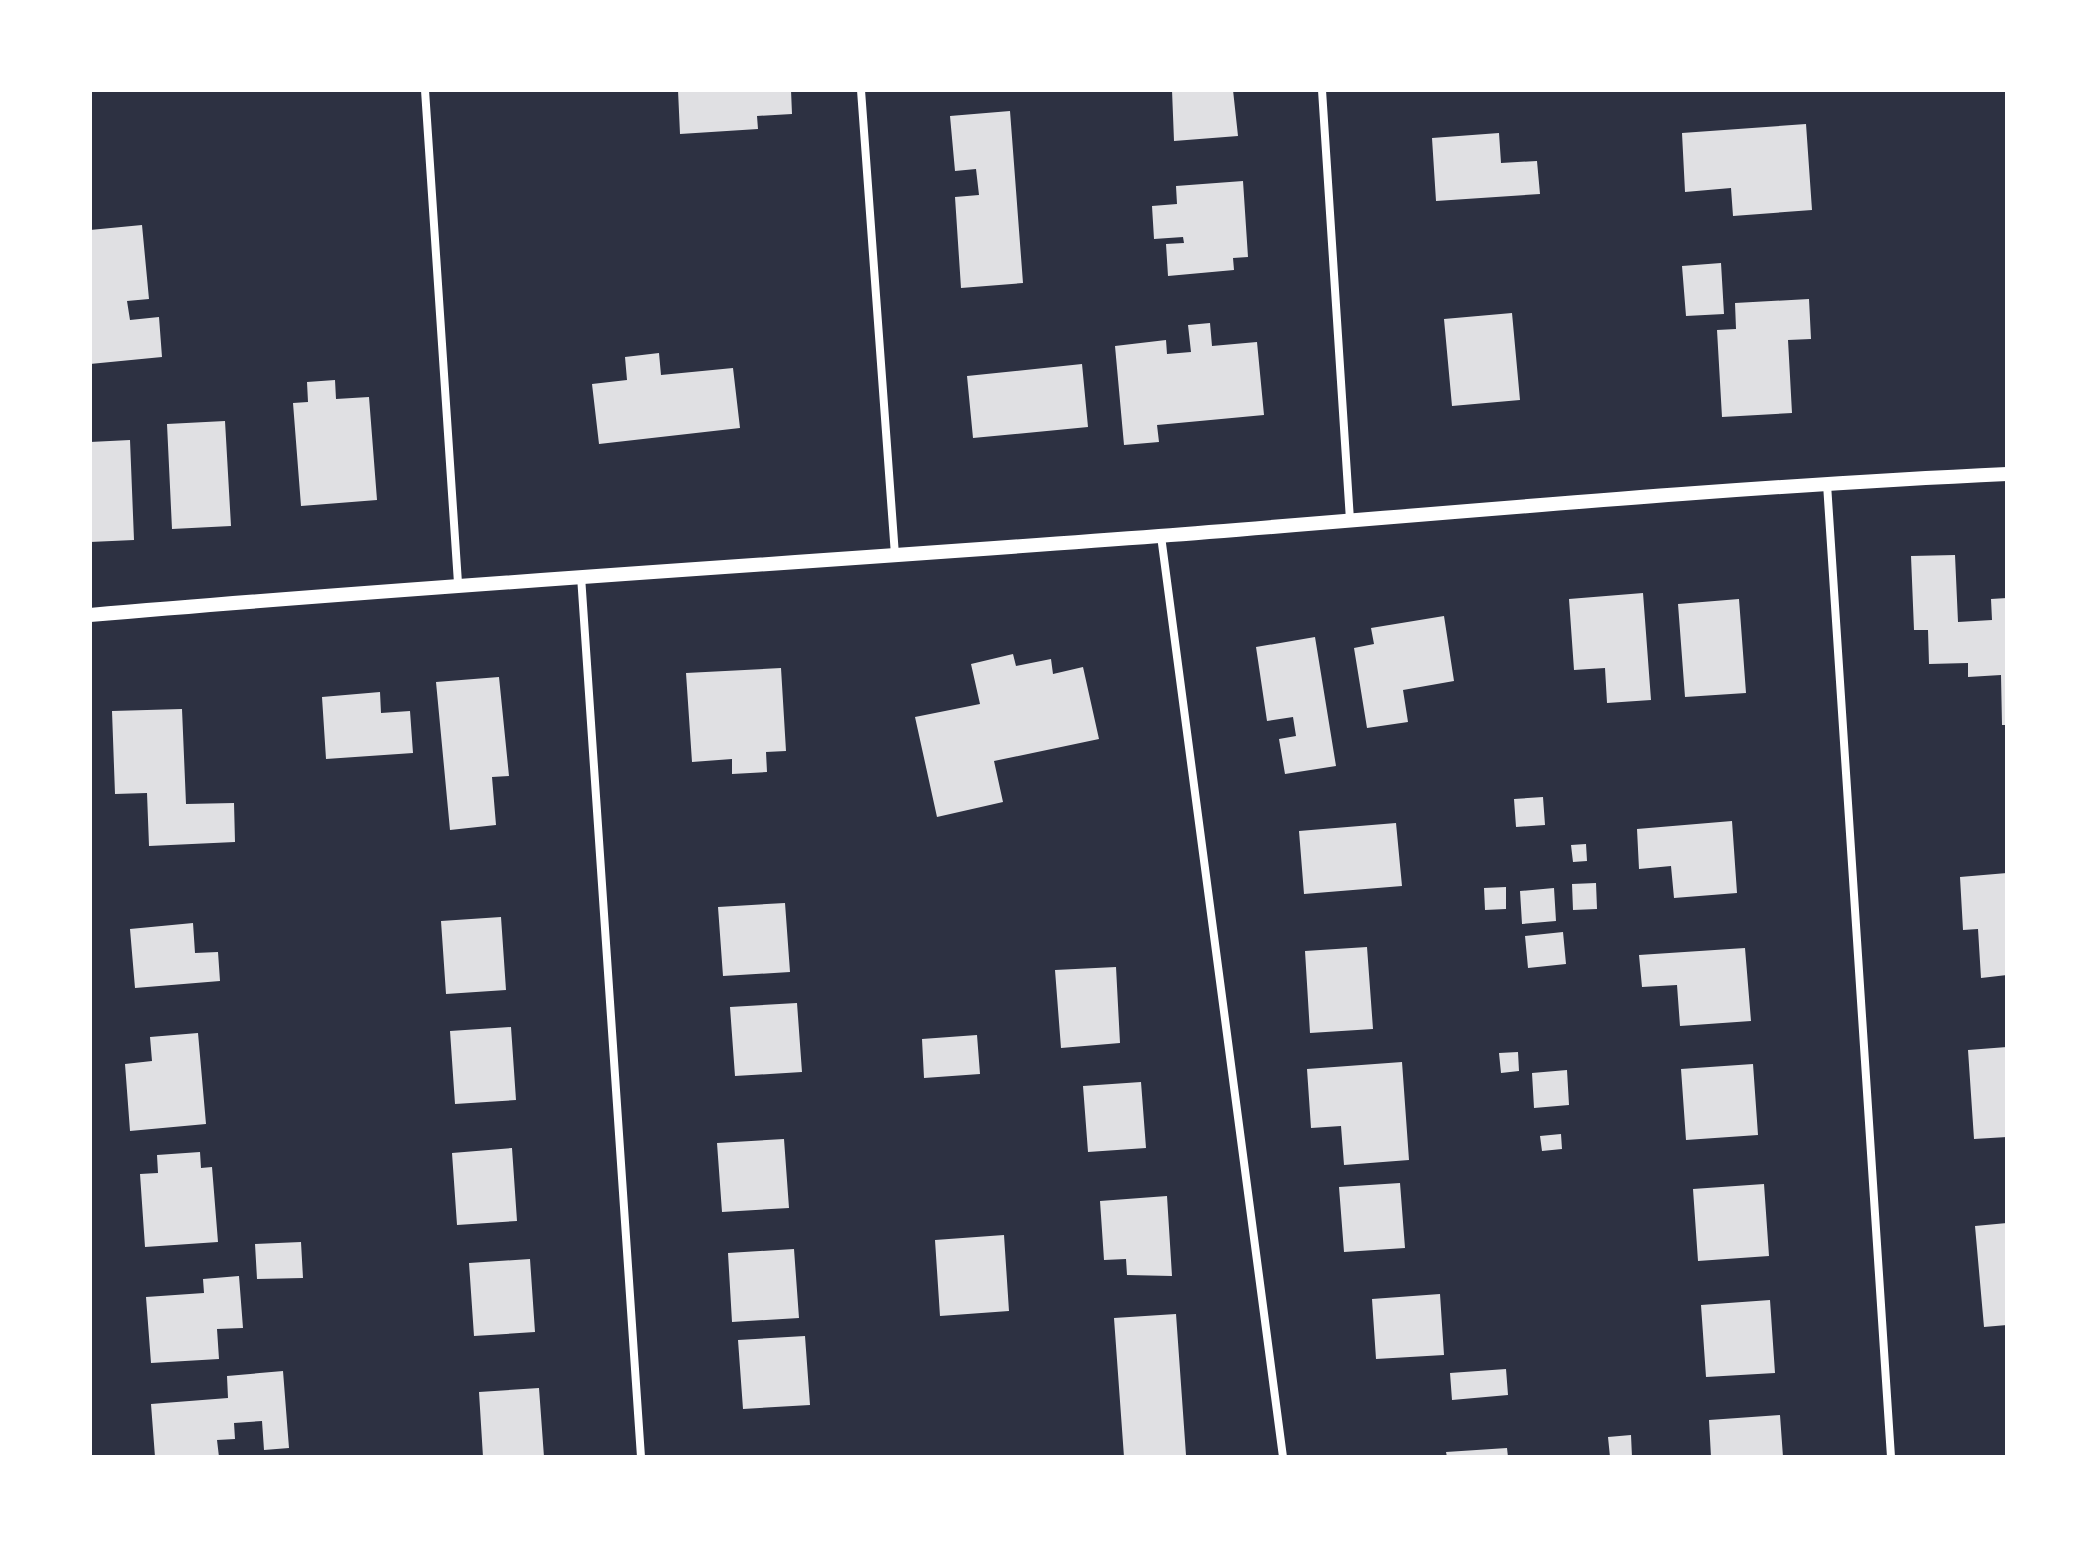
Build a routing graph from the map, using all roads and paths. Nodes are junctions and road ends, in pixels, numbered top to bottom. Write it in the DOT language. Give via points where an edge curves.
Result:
graph roads {
  1 [pos="425,90"];
  2 [pos="861,90"];
  3 [pos="1322,90"];
  4 [pos="2007,474"];
  5 [pos="1827,484"];
  6 [pos="1350,520"];
  7 [pos="1161,536"];
  8 [pos="895,555"];
  9 [pos="581,576"];
  10 [pos="458,583"];
  11 [pos="90,615"];
  12 [pos="641,1457"];
  13 [pos="1283,1457"];
  14 [pos="1891,1457"];
  1 -- 10 [label="street"];
  2 -- 8 [label="street"];
  3 -- 6 [label="street"];
  4 -- 5 [label="street"];
  5 -- 6 [label="street"];
  5 -- 14 [label="street"];
  6 -- 7 [label="street"];
  7 -- 8 [label="street"];
  7 -- 13 [label="street"];
  8 -- 9 [label="street"];
  9 -- 10 [label="street"];
  9 -- 12 [label="street"];
  10 -- 11 [label="street"];
}
